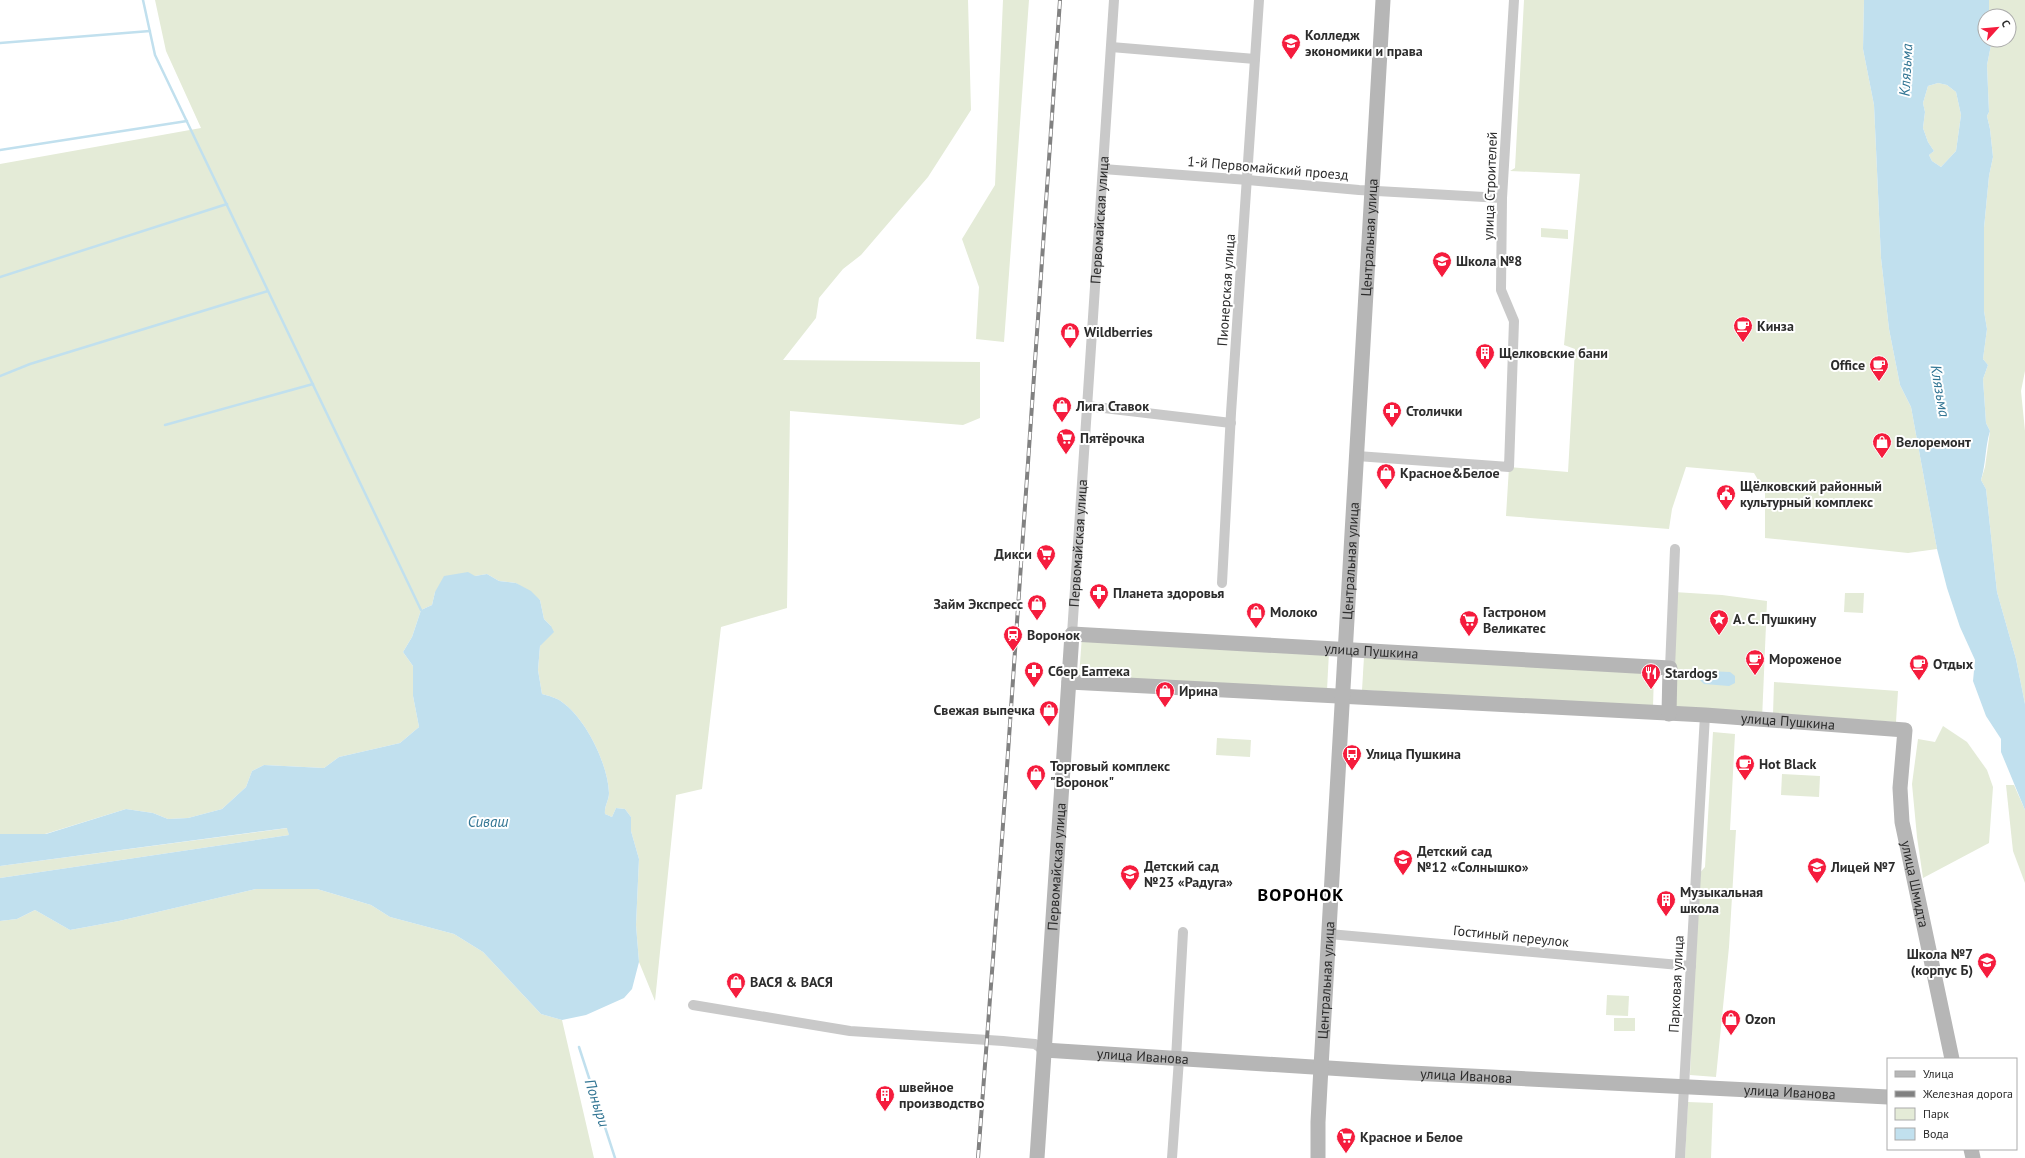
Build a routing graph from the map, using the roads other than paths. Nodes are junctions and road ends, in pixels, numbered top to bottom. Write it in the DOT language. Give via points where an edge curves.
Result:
graph roads {
  1 [pos="1114,0"];
  2 [pos="1259,0"];
  3 [pos="1383,0"];
  4 [pos="1514,0"];
  5 [pos="1112,47"];
  6 [pos="1255,58"];
  7 [pos="1103,169"];
  8 [pos="1248,180"];
  9 [pos="1371,191"];
  10 [pos="1502,198"];
  11 [pos="1087,406"];
  12 [pos="1231,423"];
  13 [pos="1357,456"];
  14 [pos="1676,549"];
  15 [pos="1222,582"];
  16 [pos="1072,634"];
  17 [pos="1346,650"];
  18 [pos="1670,668"];
  19 [pos="1069,682"];
  20 [pos="1343,696"];
  21 [pos="1663,714"];
  22 [pos="1705,716"];
  23 [pos="1906,730"];
  24 [pos="1183,932"];
  25 [pos="1329,934"];
  26 [pos="1691,966"];
  27 [pos="693,1005"];
  28 [pos="1044,1050"];
  29 [pos="1952,1058"];
  30 [pos="1178,1059"];
  31 [pos="1321,1067"];
  32 [pos="1685,1086"];
  33 [pos="1887,1097"];
  34 [pos="1318,1122"];
  35 [pos="1037,1158"];
  36 [pos="1172,1158"];
  37 [pos="1311,1158"];
  38 [pos="1318,1158"];
  39 [pos="1680,1158"];
  1 -- 5 [label="street, Первомайская улица"];
  2 -- 6 [label="street, Пионерская улица"];
  3 -- 9 [label="street, Центральная улица"];
  4 -- 10 [label="street, улица Строителей"];
  5 -- 6 [label="street"];
  5 -- 7 [label="street, Первомайская улица"];
  6 -- 8 [label="street, Пионерская улица"];
  7 -- 8 [label="street, 1-й Первомайский проезд"];
  7 -- 11 [label="street, Первомайская улица"];
  8 -- 9 [label="street, 1-й Первомайский проезд"];
  8 -- 12 [label="street, Пионерская улица"];
  9 -- 10 [label="street, 1-й Первомайский проезд"];
  9 -- 13 [label="street, Центральная улица"];
  10 -- 13 [label="street, улица Строителей" via="1501,290 1514,321 1509,467"];
  11 -- 12 [label="street"];
  11 -- 16 [label="street, Первомайская улица"];
  12 -- 15 [label="street, Пионерская улица"];
  13 -- 17 [label="street, Центральная улица"];
  14 -- 18 [label="street"];
  16 -- 17 [label="street, улица Пушкина"];
  16 -- 19 [label="street, Первомайская улица"];
  17 -- 18 [label="street, улица Пушкина"];
  17 -- 20 [label="street, Центральная улица"];
  18 -- 21 [label="street"];
  19 -- 20 [label="street, улица Пушкина"];
  19 -- 28 [label="street, Первомайская улица"];
  20 -- 21 [label="street, улица Пушкина"];
  20 -- 25 [label="street, Центральная улица"];
  21 -- 22 [label="street, улица Пушкина"];
  22 -- 23 [label="street, улица Пушкина"];
  22 -- 26 [label="street, Парковая улица"];
  23 -- 29 [label="street, улица Шмидта" via="1900,788 1902,822"];
  24 -- 30 [label="street"];
  25 -- 26 [label="street, Гостиный переулок"];
  25 -- 31 [label="street, Центральная улица"];
  26 -- 32 [label="street, Парковая улица"];
  27 -- 28 [label="street" via="850,1031 1035,1044"];
  28 -- 30 [label="street, улица Иванова"];
  28 -- 35 [label="street, Первомайская улица"];
  30 -- 31 [label="street, улица Иванова"];
  30 -- 36 [label="street"];
  31 -- 32 [label="street, улица Иванова"];
  31 -- 34 [label="street, Центральная улица"];
  32 -- 33 [label="street, улица Иванова"];
  32 -- 39 [label="street, Парковая улица"];
  34 -- 37 [label="street, Центральная улица"];
  34 -- 38 [label="street, Центральная улица"];
}
